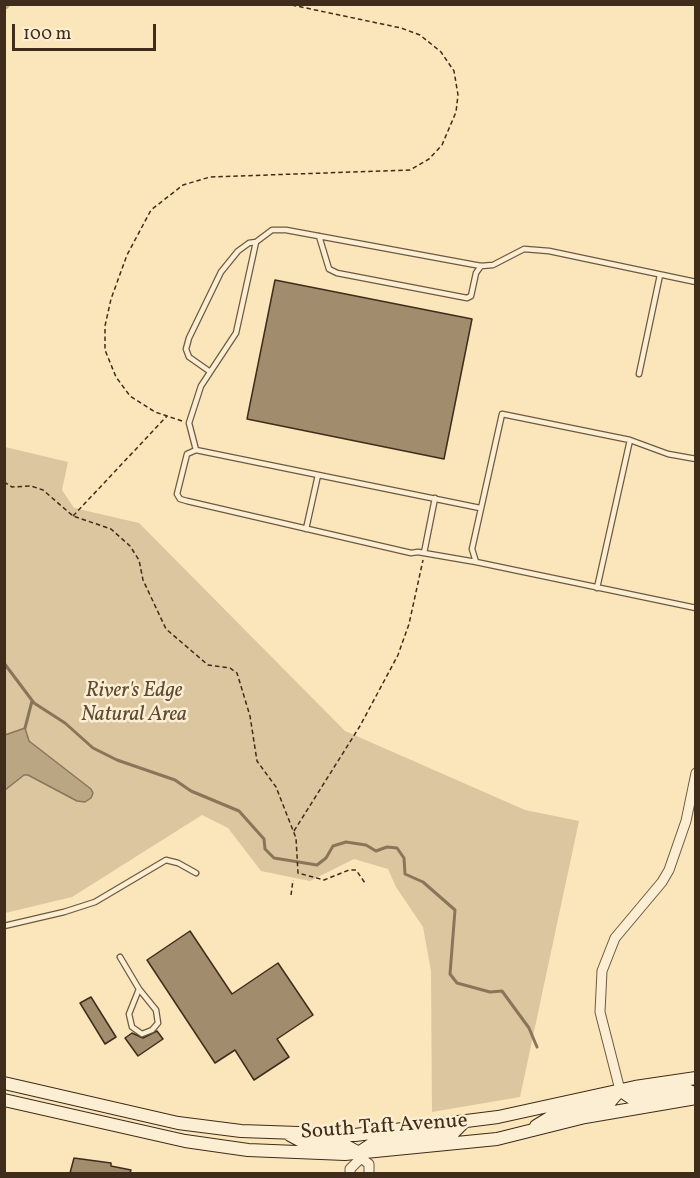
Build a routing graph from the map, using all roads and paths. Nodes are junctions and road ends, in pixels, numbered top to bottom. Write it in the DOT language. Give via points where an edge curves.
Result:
graph roads {
  1 [pos="287,4"];
  2 [pos="319,236"];
  3 [pos="256,242"];
  4 [pos="481,266"];
  5 [pos="660,275"];
  6 [pos="696,282"];
  7 [pos="209,371"];
  8 [pos="639,374"];
  9 [pos="167,416"];
  10 [pos="189,423"];
  11 [pos="630,440"];
  12 [pos="196,450"];
  13 [pos="696,459"];
  14 [pos="318,475"];
  15 [pos="4,482"];
  16 [pos="435,498"];
  17 [pos="480,508"];
  18 [pos="73,516"];
  19 [pos="306,529"];
  20 [pos="424,553"];
  21 [pos="476,562"];
  22 [pos="597,588"];
  23 [pos="696,608"];
  24 [pos="696,773"];
  25 [pos="693,799"];
  26 [pos="294,831"];
  27 [pos="196,873"];
  28 [pos="293,880"];
  29 [pos="365,883"];
  30 [pos="291,895"];
  31 [pos="4,926"];
  32 [pos="120,957"];
  33 [pos="139,989"];
  34 [pos="696,1078"];
  35 [pos="4,1083"];
  36 [pos="620,1090"];
  37 [pos="696,1096"];
  38 [pos="4,1100"];
  39 [pos="462,1123"];
  40 [pos="287,1133"];
  41 [pos="523,1133"];
  42 [pos="360,1155"];
  43 [pos="350,1173"];
  44 [pos="369,1173"];
  1 -- 9 [label="path" via="401,28 431,42 454,71 458,95 453,122 436,152 410,170 210,177 183,185 151,210 131,246 115,288 104,341 109,362 123,388 141,404"];
  2 -- 3 [label="lane" via="272,230"];
  2 -- 4 [label="lane"];
  2 -- 4 [label="lane" via="329,269 337,273 466,298 471,296"];
  3 -- 7 [label="lane" via="236,333"];
  3 -- 7 [label="lane" via="238,251 221,272 189,338 189,357"];
  4 -- 5 [label="lane" via="493,265 529,248"];
  5 -- 6 [label="lane"];
  5 -- 8 [label="lane"];
  7 -- 10 [label="lane"];
  9 -- 10 [label="path"];
  9 -- 18 [label="path"];
  10 -- 12 [label="lane"];
  11 -- 13 [label="lane"];
  11 -- 17 [label="lane" via="502,414"];
  11 -- 22 [label="lane"];
  12 -- 14 [label="lane"];
  12 -- 19 [label="lane" via="187,454 182,465 177,494 180,499"];
  14 -- 16 [label="lane"];
  14 -- 19 [label="lane"];
  15 -- 18 [label="path" via="12,487 43,490"];
  16 -- 17 [label="lane"];
  16 -- 20 [label="lane"];
  17 -- 21 [label="lane" via="472,549"];
  18 -- 26 [label="path" via="111,529 130,546 139,560 160,621 172,637 208,665 237,673 250,716 257,761 276,787"];
  19 -- 20 [label="lane"];
  20 -- 21 [label="lane"];
  20 -- 26 [label="path" via="409,624 398,655 360,726"];
  21 -- 22 [label="lane"];
  22 -- 23 [label="lane"];
  24 -- 25 [label="street"];
  25 -- 36 [label="street" via="669,870 615,938 602,971 600,1012"];
  26 -- 29 [label="path" via="296,870 304,877 324,880 356,870"];
  27 -- 31 [label="lane" via="166,860 95,902"];
  28 -- 30 [label="path"];
  32 -- 33 [label="lane"];
  33 -- 33 [label="lane" via="129,1014 132,1027 142,1034 158,1023 156,1010"];
  34 -- 36 [label="main road, South Taft Avenue"];
  35 -- 40 [label="main road, South Taft Avenue" via="178,1123"];
  36 -- 37 [label="main road" via="633,1099 687,1090"];
  36 -- 39 [label="main road, South Taft Avenue"];
  36 -- 41 [label="main road" via="608,1104 554,1115"];
  37 -- 41 [label="main road, South Taft Avenue"];
  38 -- 42 [label="main road, South Taft Avenue" via="227,1147"];
  39 -- 40 [label="main road, South Taft Avenue" via="357,1135"];
  39 -- 42 [label="main road" via="451,1136 375,1142"];
  40 -- 42 [label="main road" via="305,1143 342,1143"];
  41 -- 42 [label="main road, South Taft Avenue"];
  42 -- 43 [label="street"];
  42 -- 44 [label="street" via="369,1164"];
}
